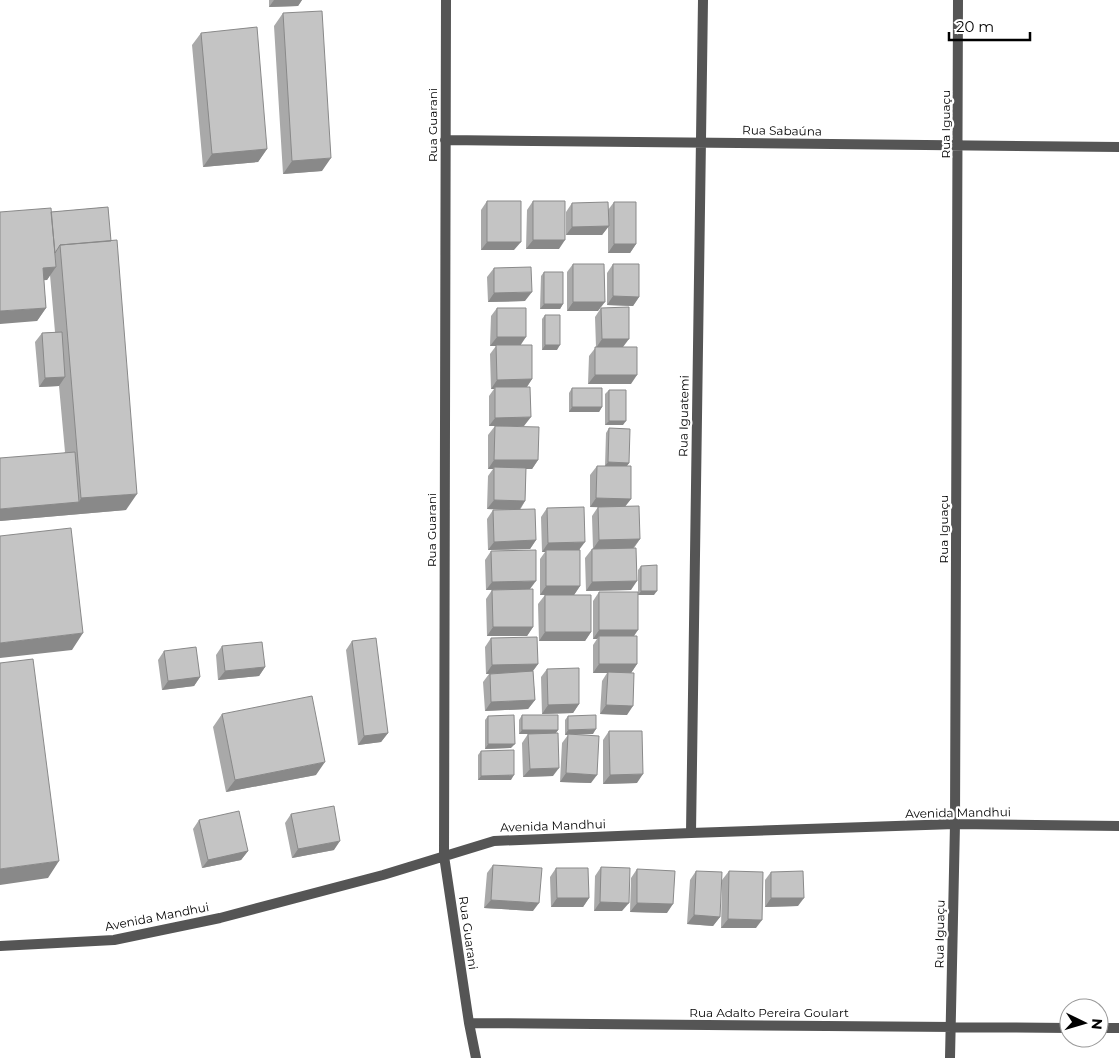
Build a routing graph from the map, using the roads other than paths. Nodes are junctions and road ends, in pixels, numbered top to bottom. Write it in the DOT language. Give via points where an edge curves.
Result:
graph roads {
  1 [pos="446,0"];
  2 [pos="703,0"];
  3 [pos="958,0"];
  4 [pos="445,140"];
  5 [pos="700,143"];
  6 [pos="959,145"];
  7 [pos="1119,147"];
  8 [pos="955,824"];
  9 [pos="1119,826"];
  10 [pos="691,833"];
  11 [pos="444,856"];
  12 [pos="0,946"];
  13 [pos="468,1023"];
  14 [pos="951,1026"];
  15 [pos="1059,1028"];
  16 [pos="476,1058"];
  17 [pos="950,1058"];
  1 -- 4 [label="street, Rua Guarani"];
  2 -- 5 [label="street, Rua Iguatemi"];
  3 -- 6 [label="street, Rua Iguaçu"];
  4 -- 5 [label="street, Rua Sabaúna"];
  4 -- 11 [label="street, Rua Guarani"];
  5 -- 6 [label="street, Rua Sabaúna"];
  5 -- 10 [label="street, Rua Iguatemi"];
  6 -- 7 [label="street, Rua Sabaúna"];
  6 -- 8 [label="street, Rua Iguaçu"];
  8 -- 9 [label="street, Avenida Mandhui"];
  8 -- 10 [label="street, Avenida Mandhui"];
  8 -- 14 [label="street, Rua Iguaçu"];
  10 -- 11 [label="street, Avenida Mandhui" via="494,841"];
  11 -- 12 [label="street, Avenida Mandhui" via="220,918 114,940"];
  11 -- 13 [label="street, Rua Guarani"];
  13 -- 14 [label="street, Rua Adalto Pereira Goulart"];
  13 -- 16 [label="street, Rua Guarani"];
  14 -- 15 [label="street, Rua Adalto Pereira Goulart"];
  14 -- 17 [label="street, Rua Iguaçu"];
}
